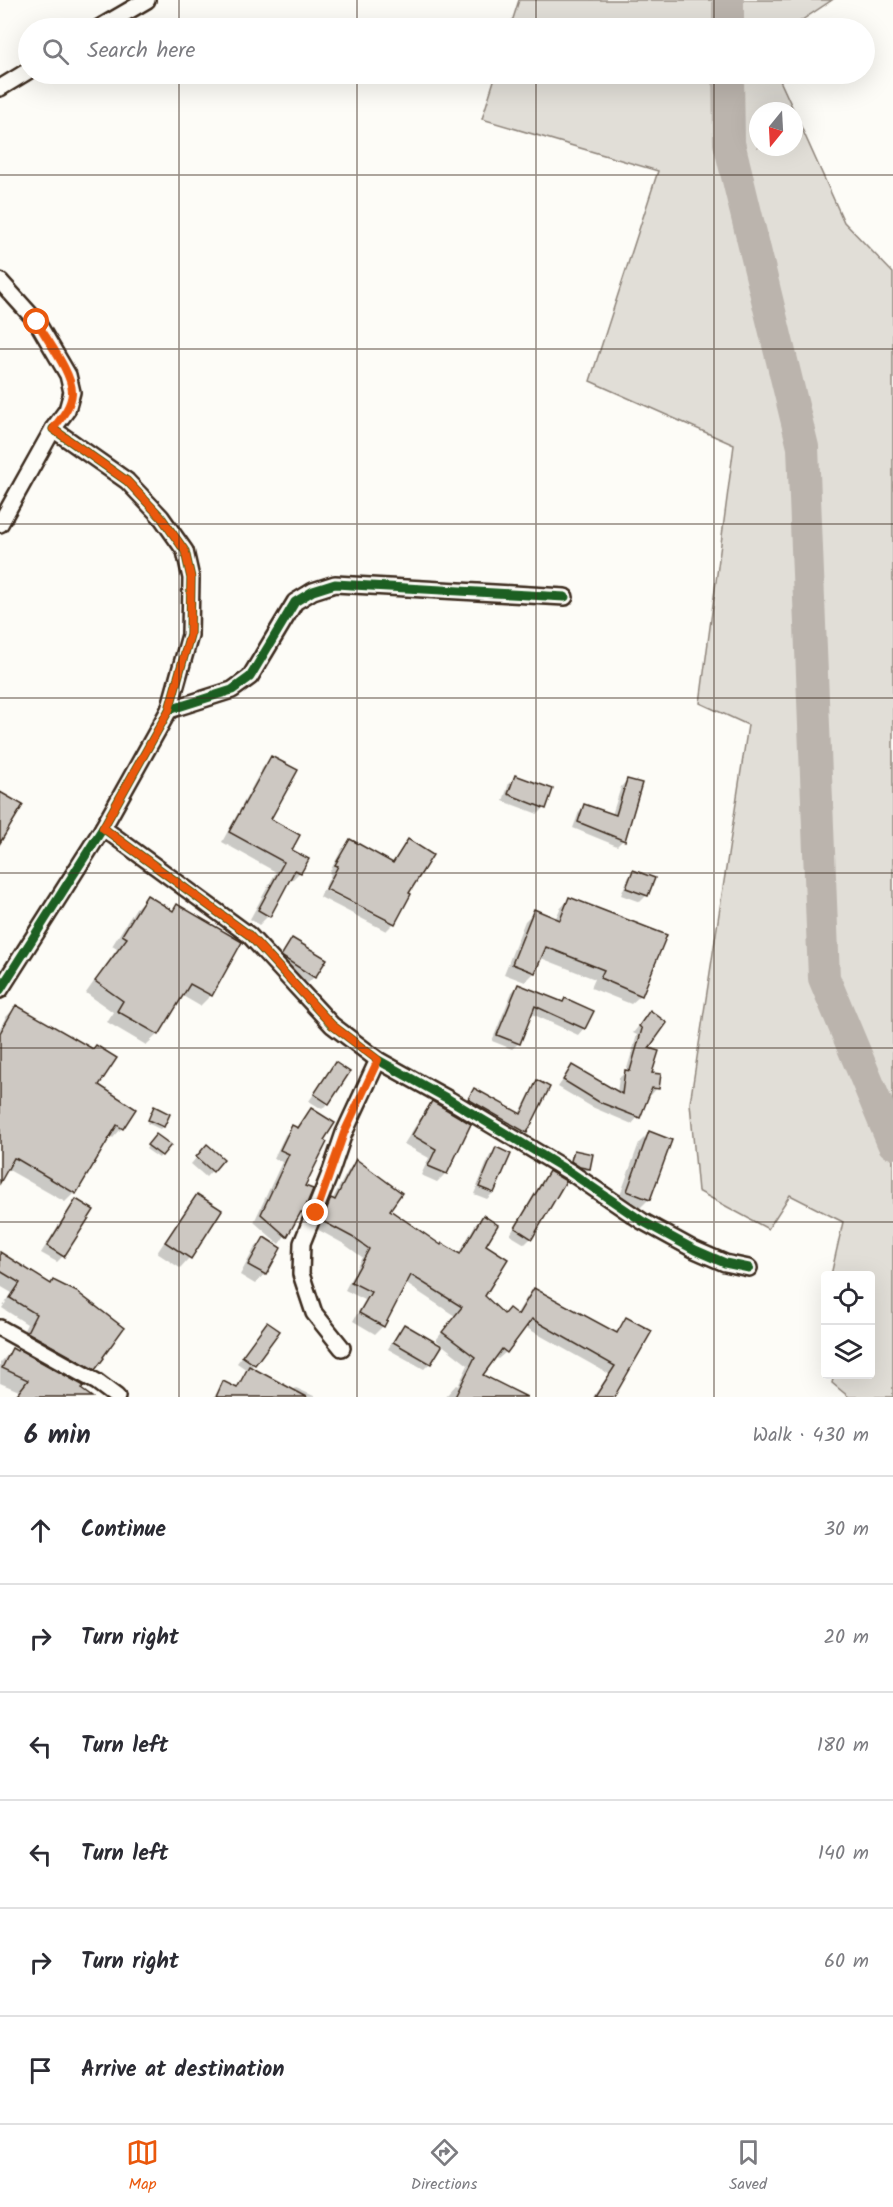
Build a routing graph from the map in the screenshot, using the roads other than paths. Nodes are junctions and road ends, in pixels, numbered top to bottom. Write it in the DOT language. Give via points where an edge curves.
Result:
graph roads {
  1 [pos="147,0"];
  2 [pos="116,18"];
  3 [pos="18,77"];
  4 [pos="0,88"];
  5 [pos="0,281"];
  6 [pos="53,429"];
  7 [pos="0,524"];
  8 [pos="565,597"];
  9 [pos="169,710"];
  10 [pos="103,828"];
  11 [pos="0,990"];
  12 [pos="378,1060"];
  13 [pos="749,1268"];
  14 [pos="0,1328"];
  15 [pos="342,1348"];
  16 [pos="117,1397"];
  1 -- 2 [label="street"];
  3 -- 4 [label="street"];
  5 -- 6 [label="street" via="37,322 68,375 72,392 67,410"];
  6 -- 7 [label="street"];
  6 -- 9 [label="street" via="127,481 161,517 185,551 191,578 190,635"];
  8 -- 9 [label="street" via="335,584 295,602 250,677 232,690"];
  9 -- 10 [label="street"];
  10 -- 11 [label="street"];
  10 -- 12 [label="street" via="249,935 332,1025"];
  12 -- 13 [label="street" via="570,1172 642,1221 694,1250"];
  12 -- 15 [label="street" via="344,1133 302,1243 301,1274 314,1313"];
  14 -- 16 [label="street"];
}
